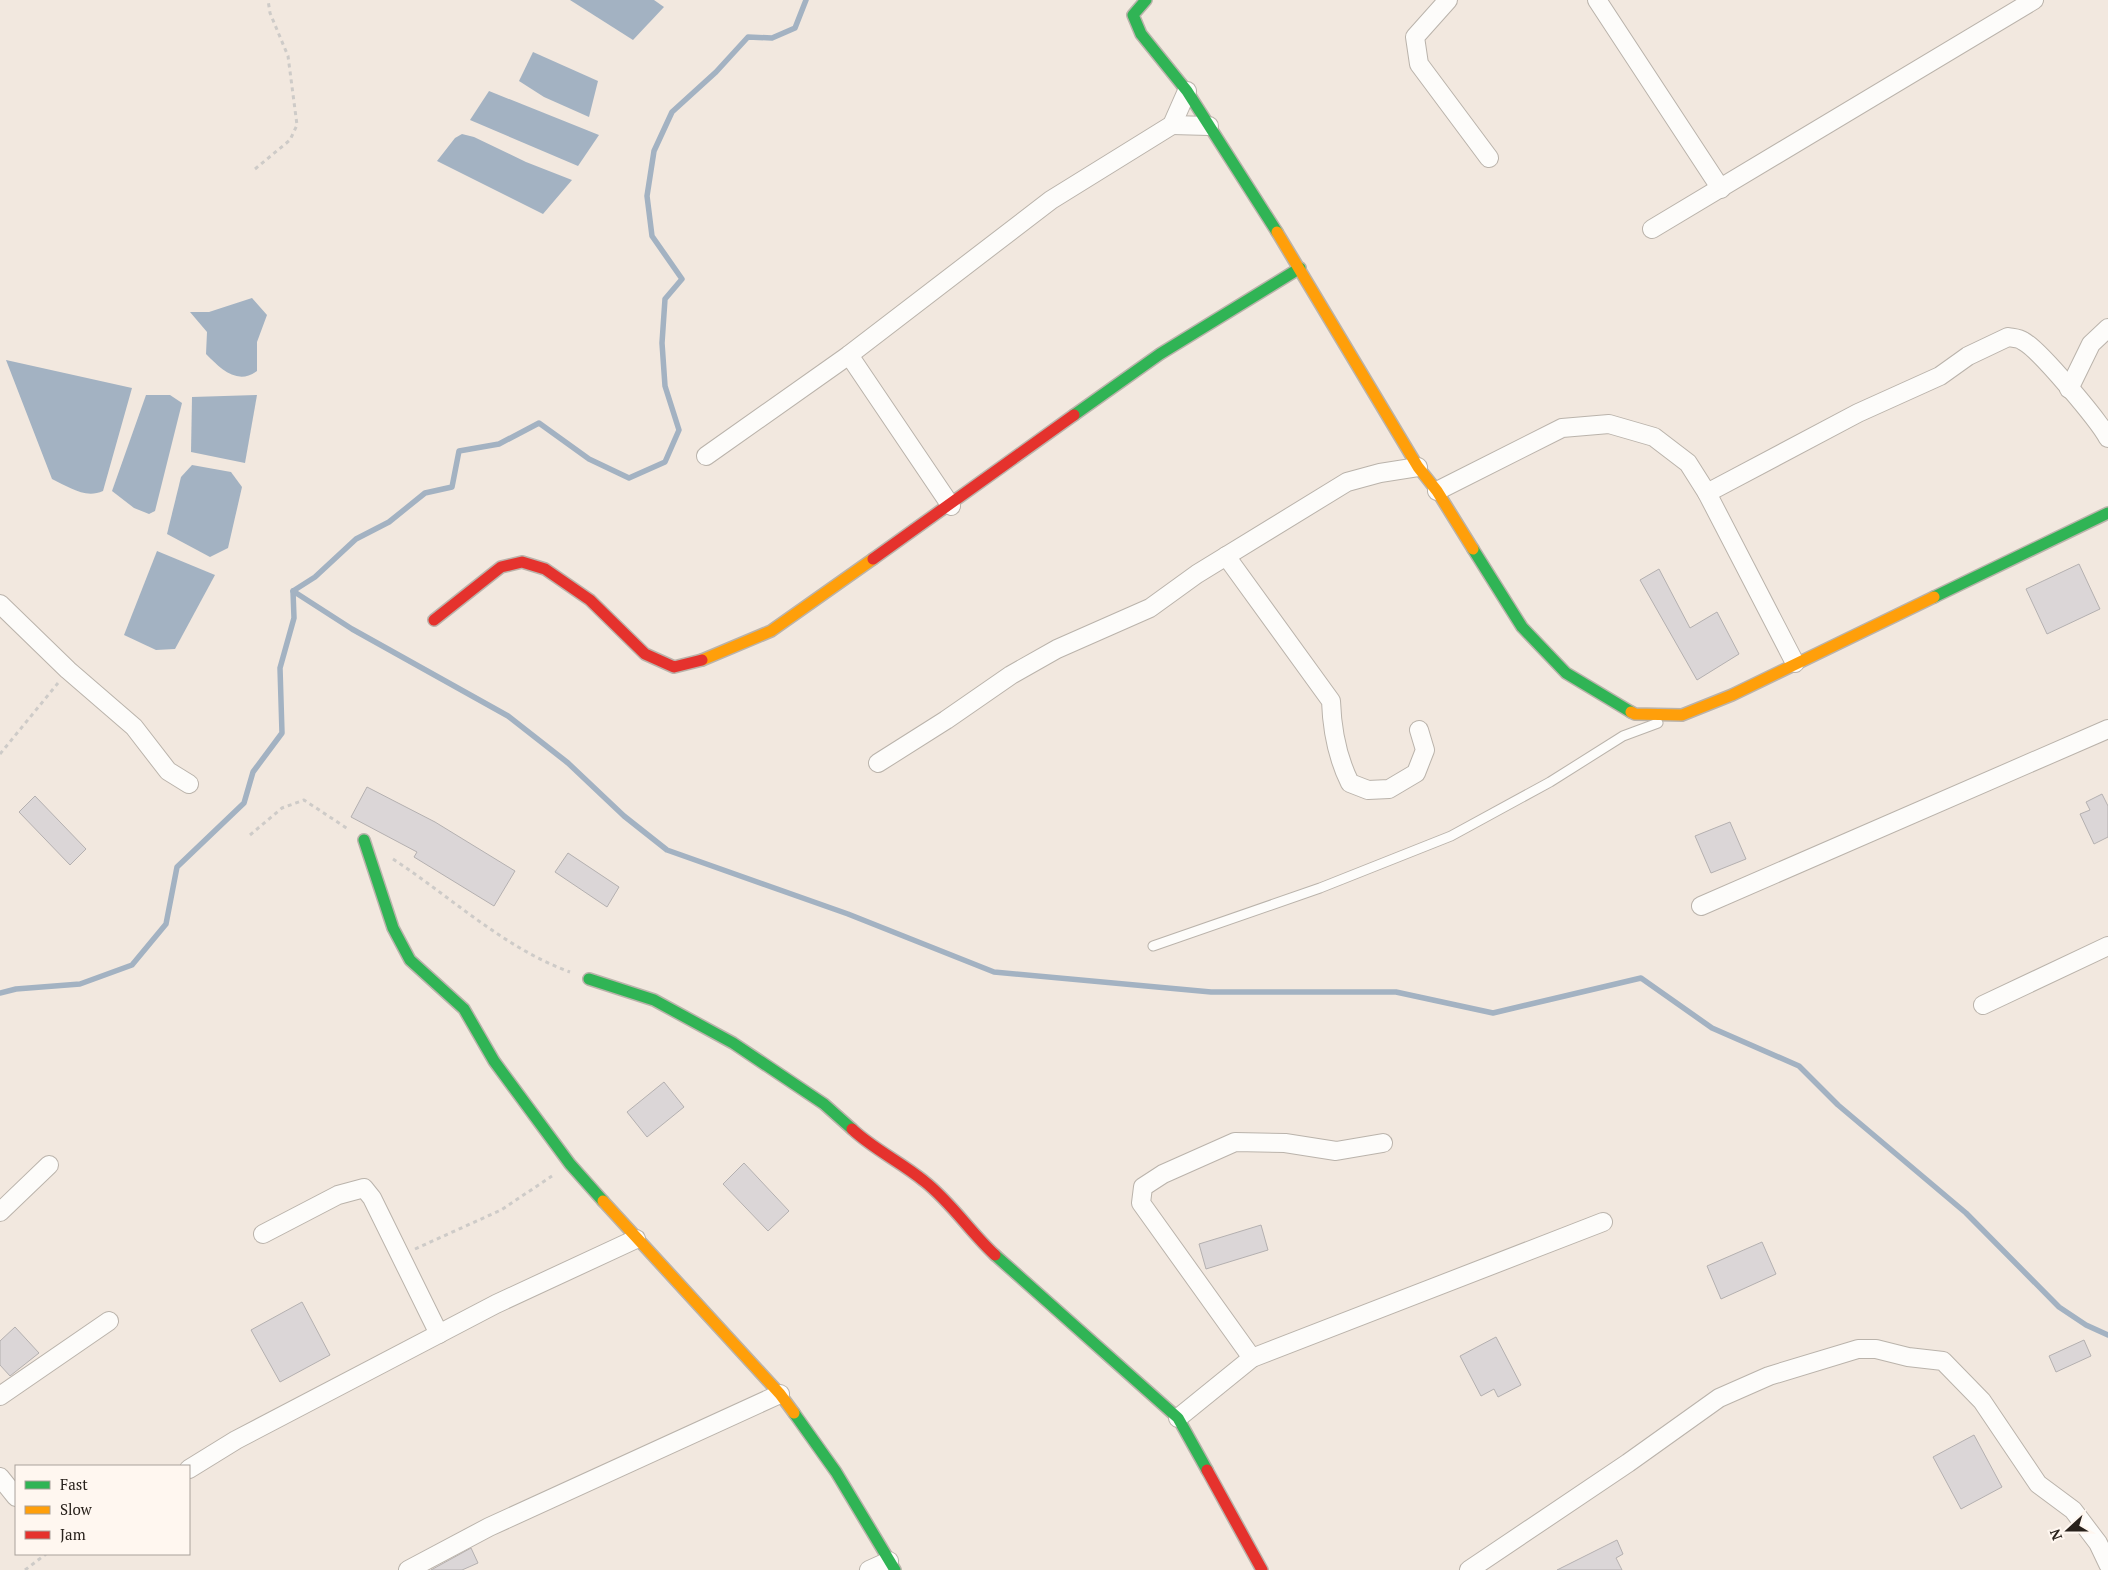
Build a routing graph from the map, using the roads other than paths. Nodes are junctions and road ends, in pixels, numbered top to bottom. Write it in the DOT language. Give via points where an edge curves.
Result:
graph roads {
  1 [pos="1146,0"];
  2 [pos="1448,0"];
  3 [pos="1597,0"];
  4 [pos="2034,0"];
  5 [pos="1187,91"];
  6 [pos="1172,125"];
  7 [pos="1209,126"];
  8 [pos="1489,158"];
  9 [pos="1721,189"];
  10 [pos="1652,229"];
  11 [pos="1300,268"];
  12 [pos="2108,328"];
  13 [pos="849,355"];
  14 [pos="2069,389"];
  15 [pos="2108,438"];
  16 [pos="706,456"];
  17 [pos="1418,466"];
  18 [pos="1437,491"];
  19 [pos="1707,493"];
  20 [pos="951,506"];
  21 [pos="2108,513"];
  22 [pos="1226,556"];
  23 [pos="0,604"];
  24 [pos="434,620"];
  25 [pos="1795,663"];
  26 [pos="1682,715"];
  27 [pos="2108,729"];
  28 [pos="1420,730"];
  29 [pos="878,763"];
  30 [pos="189,784"];
  31 [pos="364,840"];
  32 [pos="1701,906"];
  33 [pos="1153,946"];
  34 [pos="2108,946"];
  35 [pos="589,979"];
  36 [pos="1983,1005"];
  37 [pos="1383,1143"];
  38 [pos="49,1165"];
  39 [pos="0,1212"];
  40 [pos="1604,1222"];
  41 [pos="263,1234"];
  42 [pos="636,1239"];
  43 [pos="109,1321"];
  44 [pos="440,1334"];
  45 [pos="1252,1358"];
  46 [pos="780,1394"];
  47 [pos="0,1396"];
  48 [pos="1178,1418"];
  49 [pos="190,1468"];
  50 [pos="0,1477"];
  51 [pos="15,1496"];
  52 [pos="2108,1564"];
  53 [pos="892,1566"];
  54 [pos="408,1570"];
  55 [pos="869,1570"];
  56 [pos="1262,1570"];
  57 [pos="1469,1570"];
  1 -- 5 [label="street" via="1133,15 1141,34"];
  2 -- 8 [label="street" via="1415,37 1419,64"];
  3 -- 9 [label="street"];
  4 -- 9 [label="street"];
  5 -- 6 [label="street"];
  5 -- 7 [label="street"];
  6 -- 7 [label="street"];
  6 -- 13 [label="street" via="1051,200"];
  7 -- 11 [label="street"];
  9 -- 10 [label="street"];
  11 -- 17 [label="street"];
  11 -- 20 [label="street" via="1160,354"];
  12 -- 14 [label="street" via="2091,344"];
  13 -- 16 [label="street"];
  13 -- 20 [label="street"];
  14 -- 15 [label="street"];
  14 -- 19 [label="street" via="2024,341 2008,337 1968,356 1940,376 1858,413"];
  17 -- 18 [label="street"];
  17 -- 22 [label="street" via="1347,482"];
  18 -- 19 [label="street" via="1562,428 1609,424 1654,437 1688,464"];
  18 -- 26 [label="street" via="1522,627 1566,673 1635,714"];
  19 -- 25 [label="street"];
  20 -- 24 [label="street" via="771,631 692,664 674,667 645,654 590,600 545,569 522,562 501,567"];
  21 -- 25 [label="street"];
  22 -- 28 [label="street" via="1331,701 1340,762 1350,783 1368,790 1388,789 1416,773 1426,750"];
  22 -- 29 [label="street" via="1150,608 1057,649 1011,675"];
  23 -- 30 [label="street" via="68,670 134,727 168,771"];
  25 -- 26 [label="street" via="1732,695"];
  26 -- 33 [label="lane" via="1623,736 1550,782 1450,836 1320,888"];
  27 -- 32 [label="street"];
  31 -- 42 [label="street" via="393,928 410,960 464,1008 494,1061 570,1164"];
  34 -- 36 [label="street"];
  35 -- 48 [label="street" via="670,1008 734,1043 824,1104 857,1134 924,1181 974,1236"];
  37 -- 45 [label="street" via="1336,1151 1285,1143 1235,1142 1163,1174 1143,1187 1141,1204"];
  38 -- 39 [label="street"];
  40 -- 45 [label="street"];
  41 -- 44 [label="street" via="338,1195 364,1188"];
  42 -- 44 [label="street"];
  42 -- 46 [label="street"];
  43 -- 47 [label="street"];
  44 -- 49 [label="street" via="236,1440"];
  45 -- 48 [label="street"];
  46 -- 53 [label="street" via="836,1472"];
  46 -- 54 [label="street" via="489,1527"];
  48 -- 56 [label="street"];
  50 -- 51 [label="street"];
  52 -- 57 [label="street" via="2098,1543 2073,1510 2038,1484 1982,1401 1944,1361 1858,1349 1769,1376 1719,1398"];
  53 -- 55 [label="street"];
}
